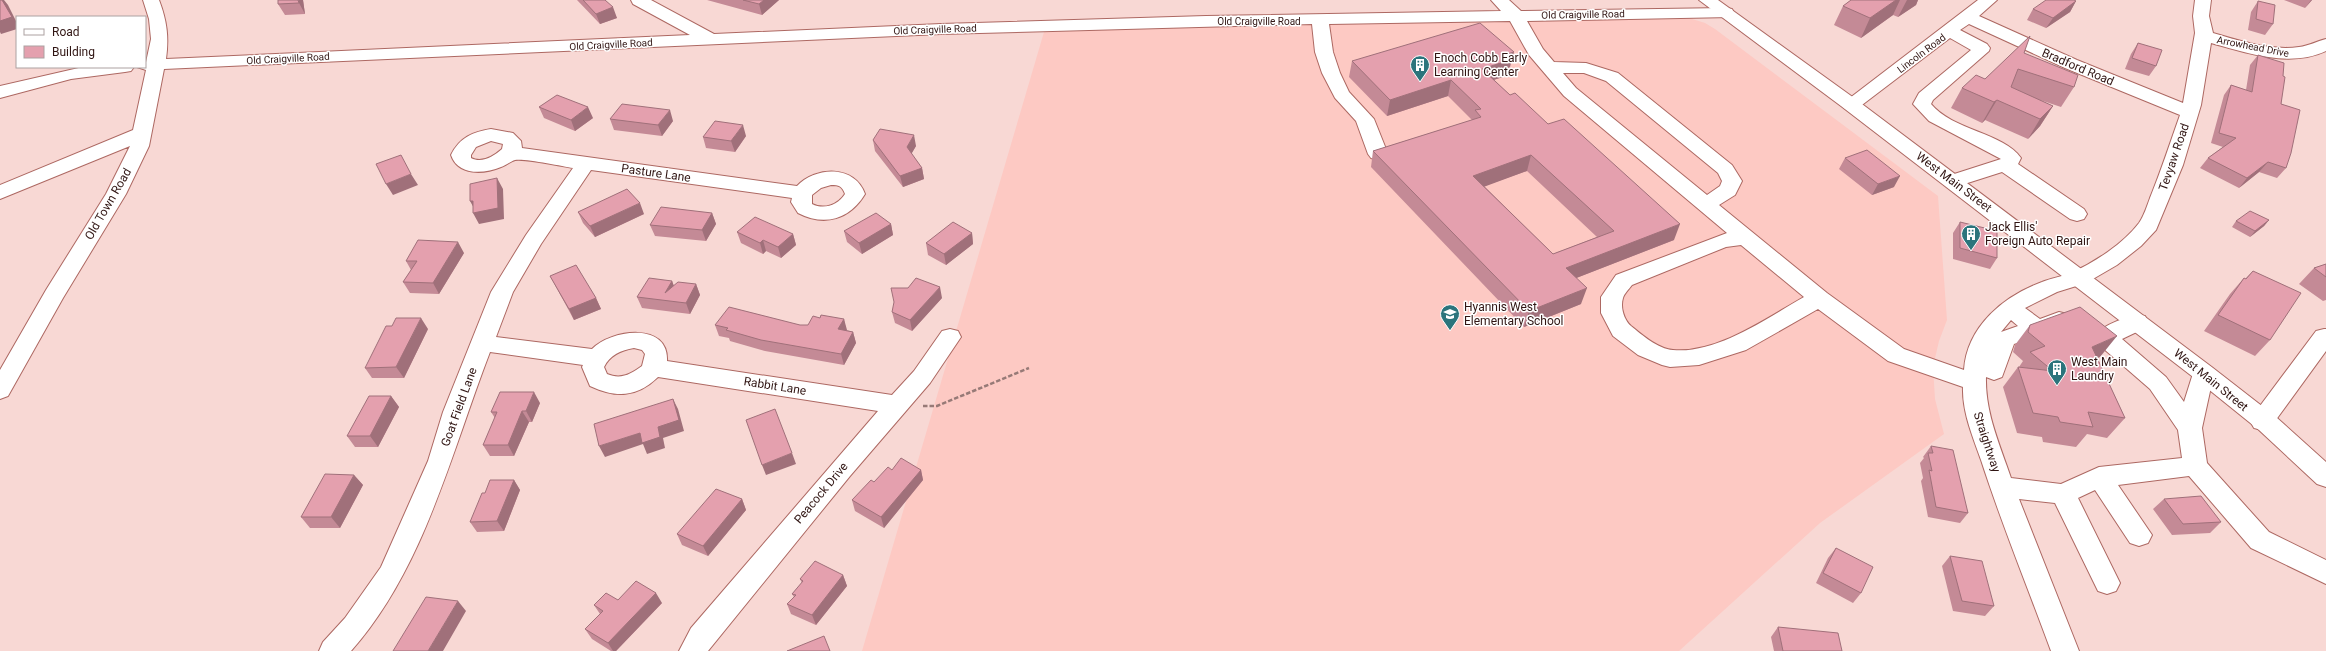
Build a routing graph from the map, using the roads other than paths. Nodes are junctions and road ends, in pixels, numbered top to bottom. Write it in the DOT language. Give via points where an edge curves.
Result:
graph roads {
  1 [pos="151,0"];
  2 [pos="639,0"];
  3 [pos="1499,0"];
  4 [pos="1707,0"];
  5 [pos="1989,0"];
  6 [pos="2203,0"];
  7 [pos="1591,7"];
  8 [pos="1726,13"];
  9 [pos="1515,15"];
  10 [pos="1968,17"];
  11 [pos="1320,20"];
  12 [pos="1950,31"];
  13 [pos="2203,36"];
  14 [pos="710,39"];
  15 [pos="2326,44"];
  16 [pos="151,65"];
  17 [pos="1547,66"];
  18 [pos="117,68"];
  19 [pos="0,92"];
  20 [pos="1851,104"];
  21 [pos="2189,112"];
  22 [pos="143,133"];
  23 [pos="510,153"];
  24 [pos="1378,154"];
  25 [pos="586,163"];
  26 [pos="2004,164"];
  27 [pos="1954,182"];
  28 [pos="0,192"];
  29 [pos="802,193"];
  30 [pos="1705,205"];
  31 [pos="2077,214"];
  32 [pos="1744,237"];
  33 [pos="2078,278"];
  34 [pos="1819,298"];
  35 [pos="2009,308"];
  36 [pos="2137,322"];
  37 [pos="2037,328"];
  38 [pos="950,337"];
  39 [pos="2105,337"];
  40 [pos="2324,337"];
  41 [pos="482,343"];
  42 [pos="597,358"];
  43 [pos="654,368"];
  44 [pos="2203,373"];
  45 [pos="1984,376"];
  46 [pos="0,390"];
  47 [pos="897,405"];
  48 [pos="2262,421"];
  49 [pos="2190,428"];
  50 [pos="2194,466"];
  51 [pos="2099,477"];
  52 [pos="2326,477"];
  53 [pos="2002,487"];
  54 [pos="2063,494"];
  55 [pos="2139,535"];
  56 [pos="2326,573"];
  57 [pos="2107,583"];
  58 [pos="333,651"];
  59 [pos="693,651"];
  60 [pos="2065,651"];
  1 -- 16 [label="street, Old Town Road" via="158,19 160,39"];
  2 -- 14 [label="street"];
  3 -- 9 [label="street"];
  4 -- 8 [label="street, West Main Street"];
  5 -- 10 [label="street, Lincoln Road"];
  6 -- 13 [label="street, Tevyaw Road"];
  7 -- 8 [label="street, Old Craigville Road"];
  7 -- 9 [label="street, Old Craigville Road"];
  8 -- 20 [label="street, West Main Street"];
  9 -- 11 [label="street, Old Craigville Road"];
  9 -- 17 [label="street"];
  10 -- 12 [label="street, Lincoln Road"];
  10 -- 21 [label="street, Bradford Road" via="2065,61"];
  11 -- 14 [label="street, Old Craigville Road" via="1064,25"];
  11 -- 24 [label="street" via="1324,52 1331,73 1341,94 1365,119"];
  12 -- 20 [label="street, Lincoln Road"];
  12 -- 26 [label="street" via="1976,44 1981,48 1980,51 1924,98 1922,104 1925,111 1937,119 2007,153 2011,158 2009,163"];
  13 -- 15 [label="street, Arrowhead Drive" via="2291,54 2312,51"];
  13 -- 21 [label="street, Tevyaw Road"];
  14 -- 16 [label="street, Old Craigville Road"];
  16 -- 22 [label="street, Old Town Road"];
  17 -- 30 [label="street" via="1570,92"];
  17 -- 30 [label="street" via="1586,68 1612,77 1725,169 1732,181 1728,190"];
  18 -- 19 [label="street" via="70,74"];
  20 -- 27 [label="street, West Main Street"];
  21 -- 33 [label="street, Tevyaw Road" via="2173,165 2149,225 2110,260"];
  22 -- 28 [label="street"];
  22 -- 46 [label="street, Old Town Road" via="132,164 116,194 54,294"];
  23 -- 25 [label="street, Pasture Lane"];
  25 -- 29 [label="street, Pasture Lane"];
  25 -- 41 [label="street, Goat Field Lane" via="516,266 502,292"];
  26 -- 27 [label="street"];
  26 -- 31 [label="street"];
  27 -- 33 [label="street, West Main Street"];
  30 -- 32 [label="street"];
  32 -- 34 [label="street"];
  32 -- 34 [label="street" via="1722,240 1624,280 1612,297 1612,313 1621,330 1646,349 1670,359 1699,357 1738,344"];
  33 -- 35 [label="street, Straightway" via="2049,287"];
  33 -- 36 [label="street, West Main Street"];
  34 -- 45 [label="street" via="1896,355"];
  35 -- 37 [label="street"];
  35 -- 45 [label="street, Straightway" via="1985,335 1976,359"];
  36 -- 39 [label="street"];
  36 -- 44 [label="street, West Main Street"];
  37 -- 39 [label="street" via="2076,314"];
  37 -- 45 [label="street" via="2004,339"];
  38 -- 47 [label="street, Peacock Drive" via="922,377"];
  39 -- 49 [label="street" via="2158,383"];
  40 -- 48 [label="street"];
  41 -- 42 [label="street"];
  41 -- 58 [label="street, Goat Field Lane" via="434,475 390,574 355,627"];
  42 -- 43 [label="street" via="607,348 620,342 641,340 657,352"];
  42 -- 43 [label="street" via="593,372 598,380 607,385 633,383 645,377"];
  43 -- 47 [label="street, Rabbit Lane"];
  44 -- 48 [label="street, West Main Street"];
  44 -- 49 [label="street"];
  45 -- 53 [label="street, Straightway" via="1974,397"];
  47 -- 59 [label="street, Peacock Drive" via="701,637"];
  48 -- 52 [label="street, West Main Street"];
  49 -- 50 [label="street"];
  50 -- 51 [label="street"];
  50 -- 56 [label="street" via="2260,540"];
  51 -- 54 [label="street"];
  51 -- 55 [label="street"];
  53 -- 54 [label="street"];
  53 -- 60 [label="street, Straightway"];
  54 -- 57 [label="street"];
}
